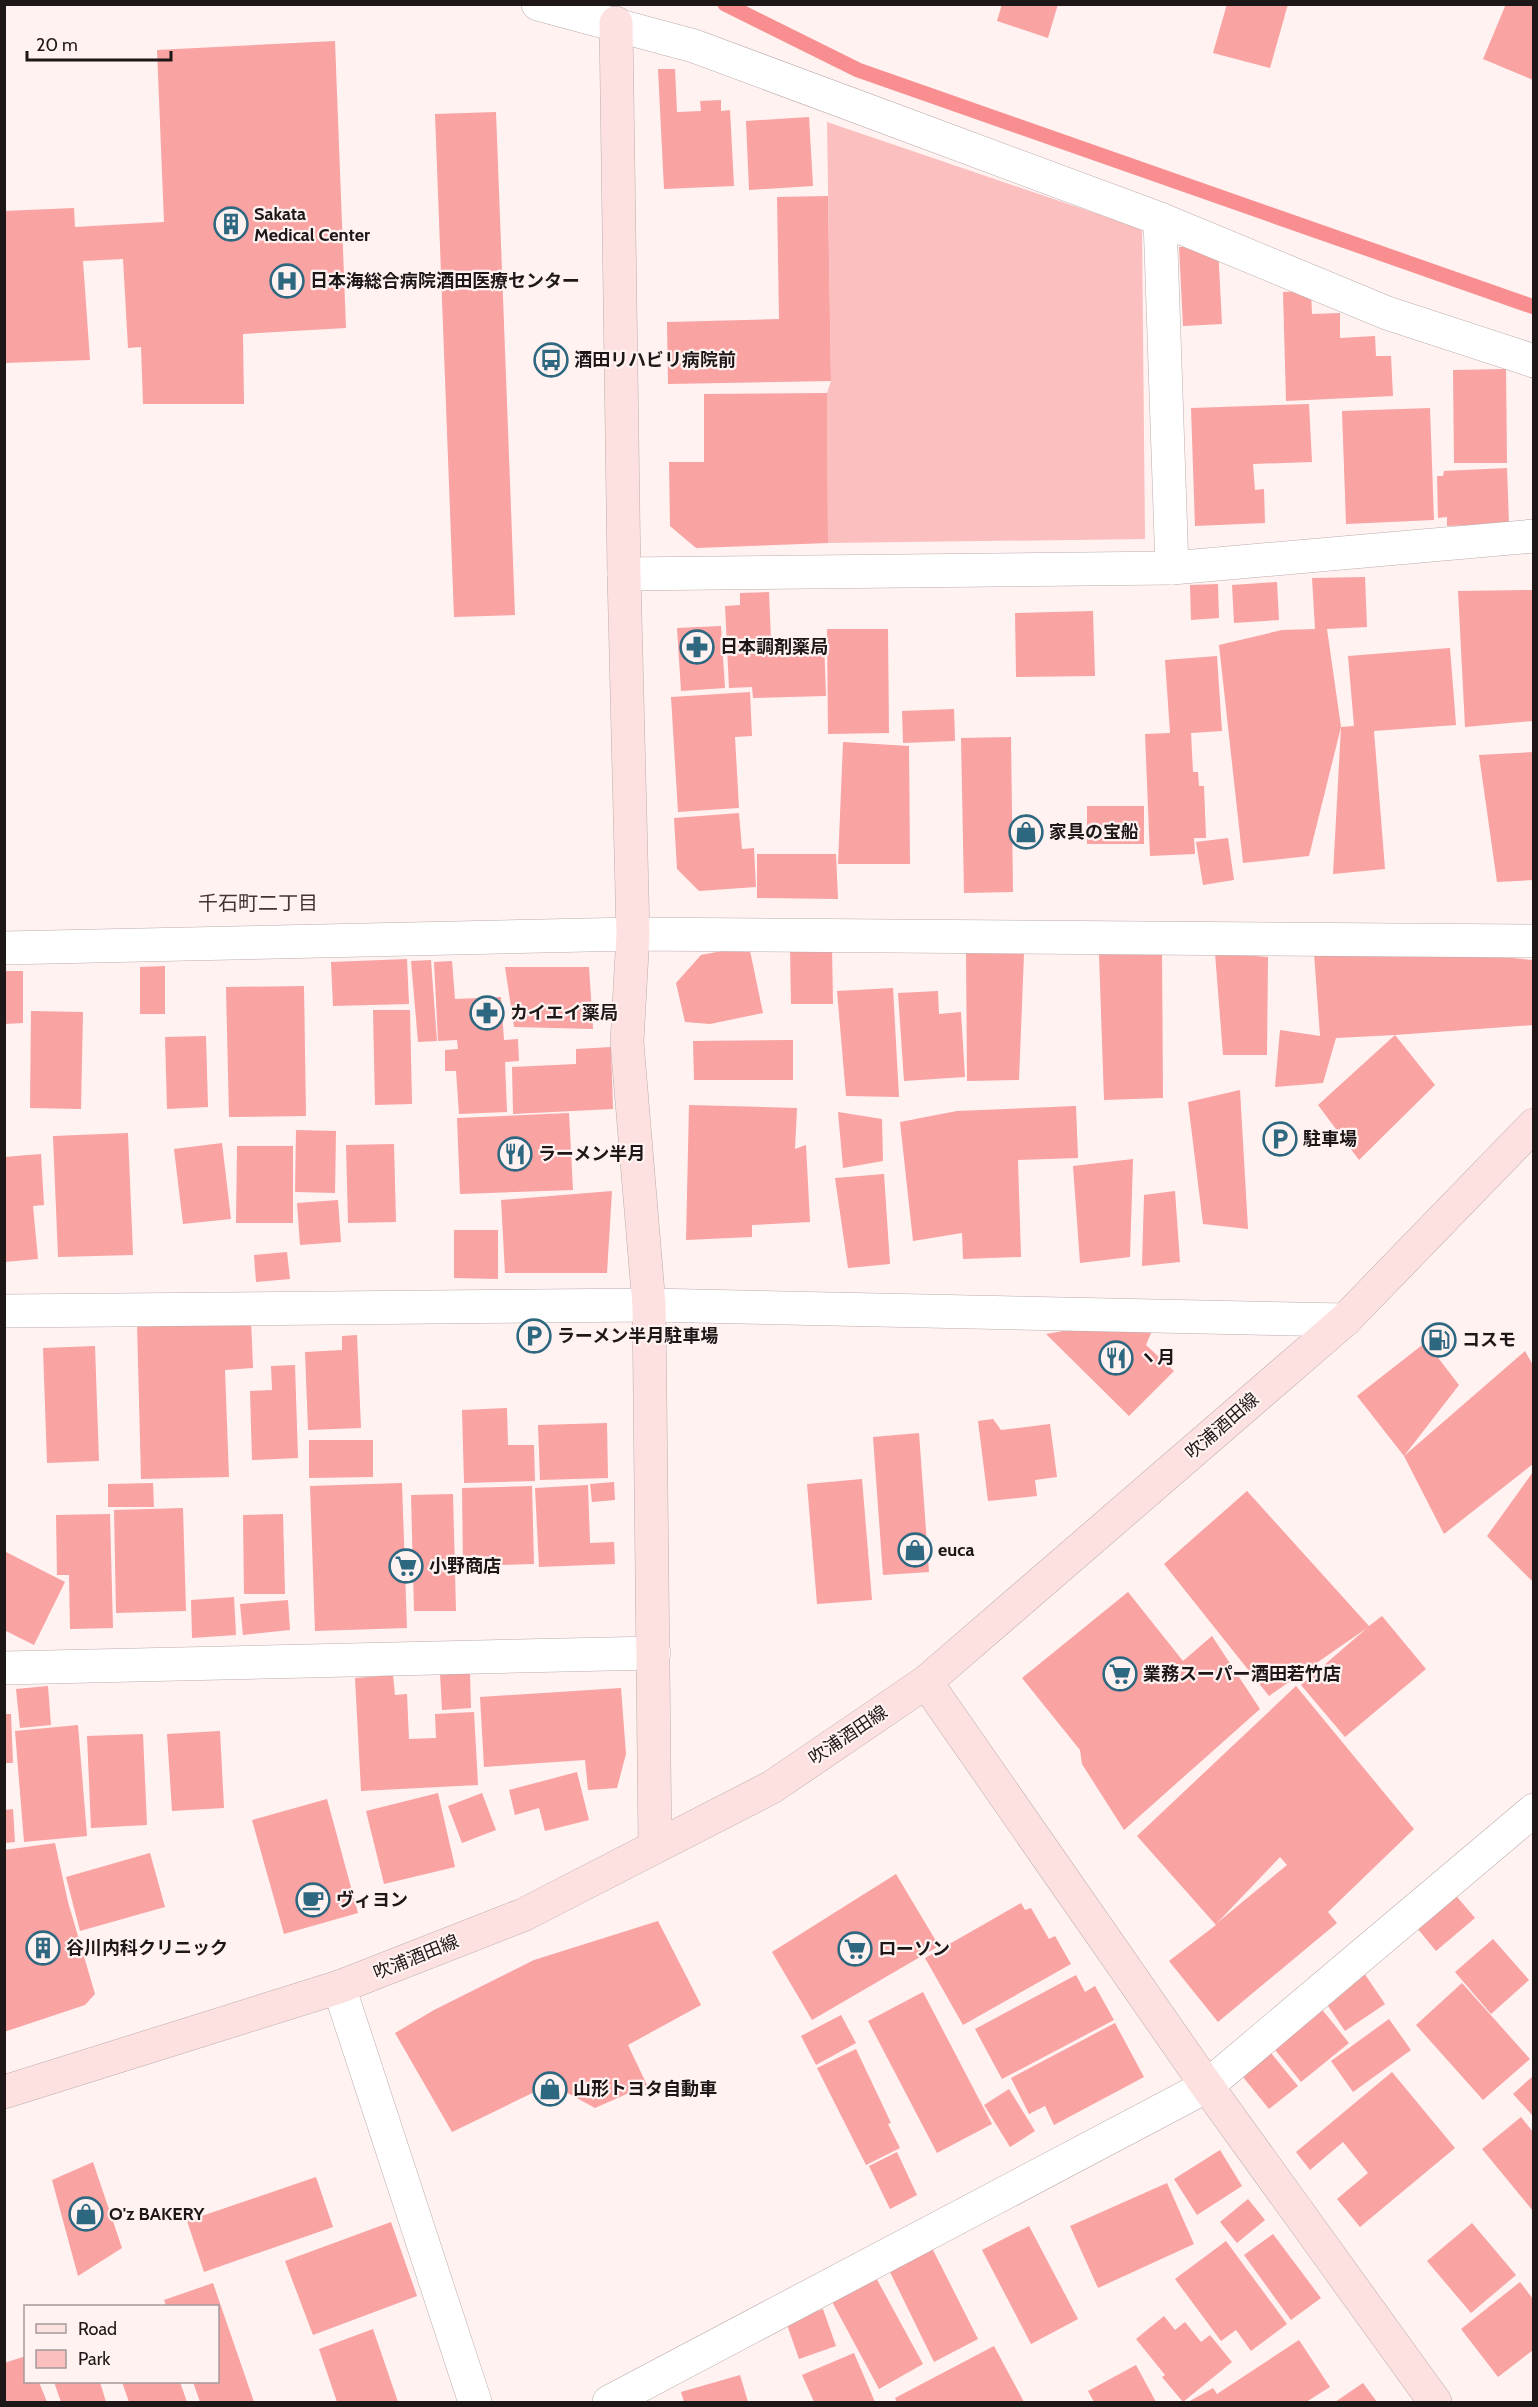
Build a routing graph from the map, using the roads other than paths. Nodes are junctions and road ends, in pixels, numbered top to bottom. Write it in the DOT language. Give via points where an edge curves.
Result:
graph roads {
  1 [pos="538,4"];
  2 [pos="620,14"];
  3 [pos="1160,219"];
  4 [pos="1533,361"];
  5 [pos="1533,536"];
  6 [pos="1172,568"];
  7 [pos="624,574"];
  8 [pos="633,934"];
  9 [pos="1533,941"];
  10 [pos="4,948"];
  11 [pos="1533,1125"];
  12 [pos="649,1305"];
  13 [pos="4,1311"];
  14 [pos="1345,1320"];
  15 [pos="654,1653"];
  16 [pos="4,1668"];
  17 [pos="927,1682"];
  18 [pos="1533,1810"];
  19 [pos="655,1847"];
  20 [pos="339,1988"];
  21 [pos="1207,2086"];
  22 [pos="4,2092"];
  23 [pos="475,2403"];
  24 [pos="609,2403"];
  25 [pos="1435,2403"];
  1 -- 2 [label="street"];
  2 -- 3 [label="street" via="694,46"];
  2 -- 7 [label="street"];
  3 -- 4 [label="street" via="1387,313"];
  3 -- 6 [label="street"];
  5 -- 6 [label="street"];
  6 -- 7 [label="street"];
  7 -- 8 [label="street"];
  8 -- 9 [label="street"];
  8 -- 10 [label="street"];
  8 -- 12 [label="street" via="627,1042"];
  11 -- 14 [label="street, 吹浦酒田線"];
  12 -- 13 [label="street"];
  12 -- 14 [label="street"];
  12 -- 15 [label="street"];
  14 -- 17 [label="street, 吹浦酒田線"];
  15 -- 16 [label="street"];
  15 -- 19 [label="street"];
  17 -- 19 [label="street, 吹浦酒田線" via="772,1787"];
  17 -- 21 [label="street"];
  18 -- 21 [label="street"];
  19 -- 20 [label="street, 吹浦酒田線" via="523,1915"];
  20 -- 22 [label="street, 吹浦酒田線"];
  20 -- 23 [label="street"];
  21 -- 24 [label="street"];
  21 -- 25 [label="street"];
}
